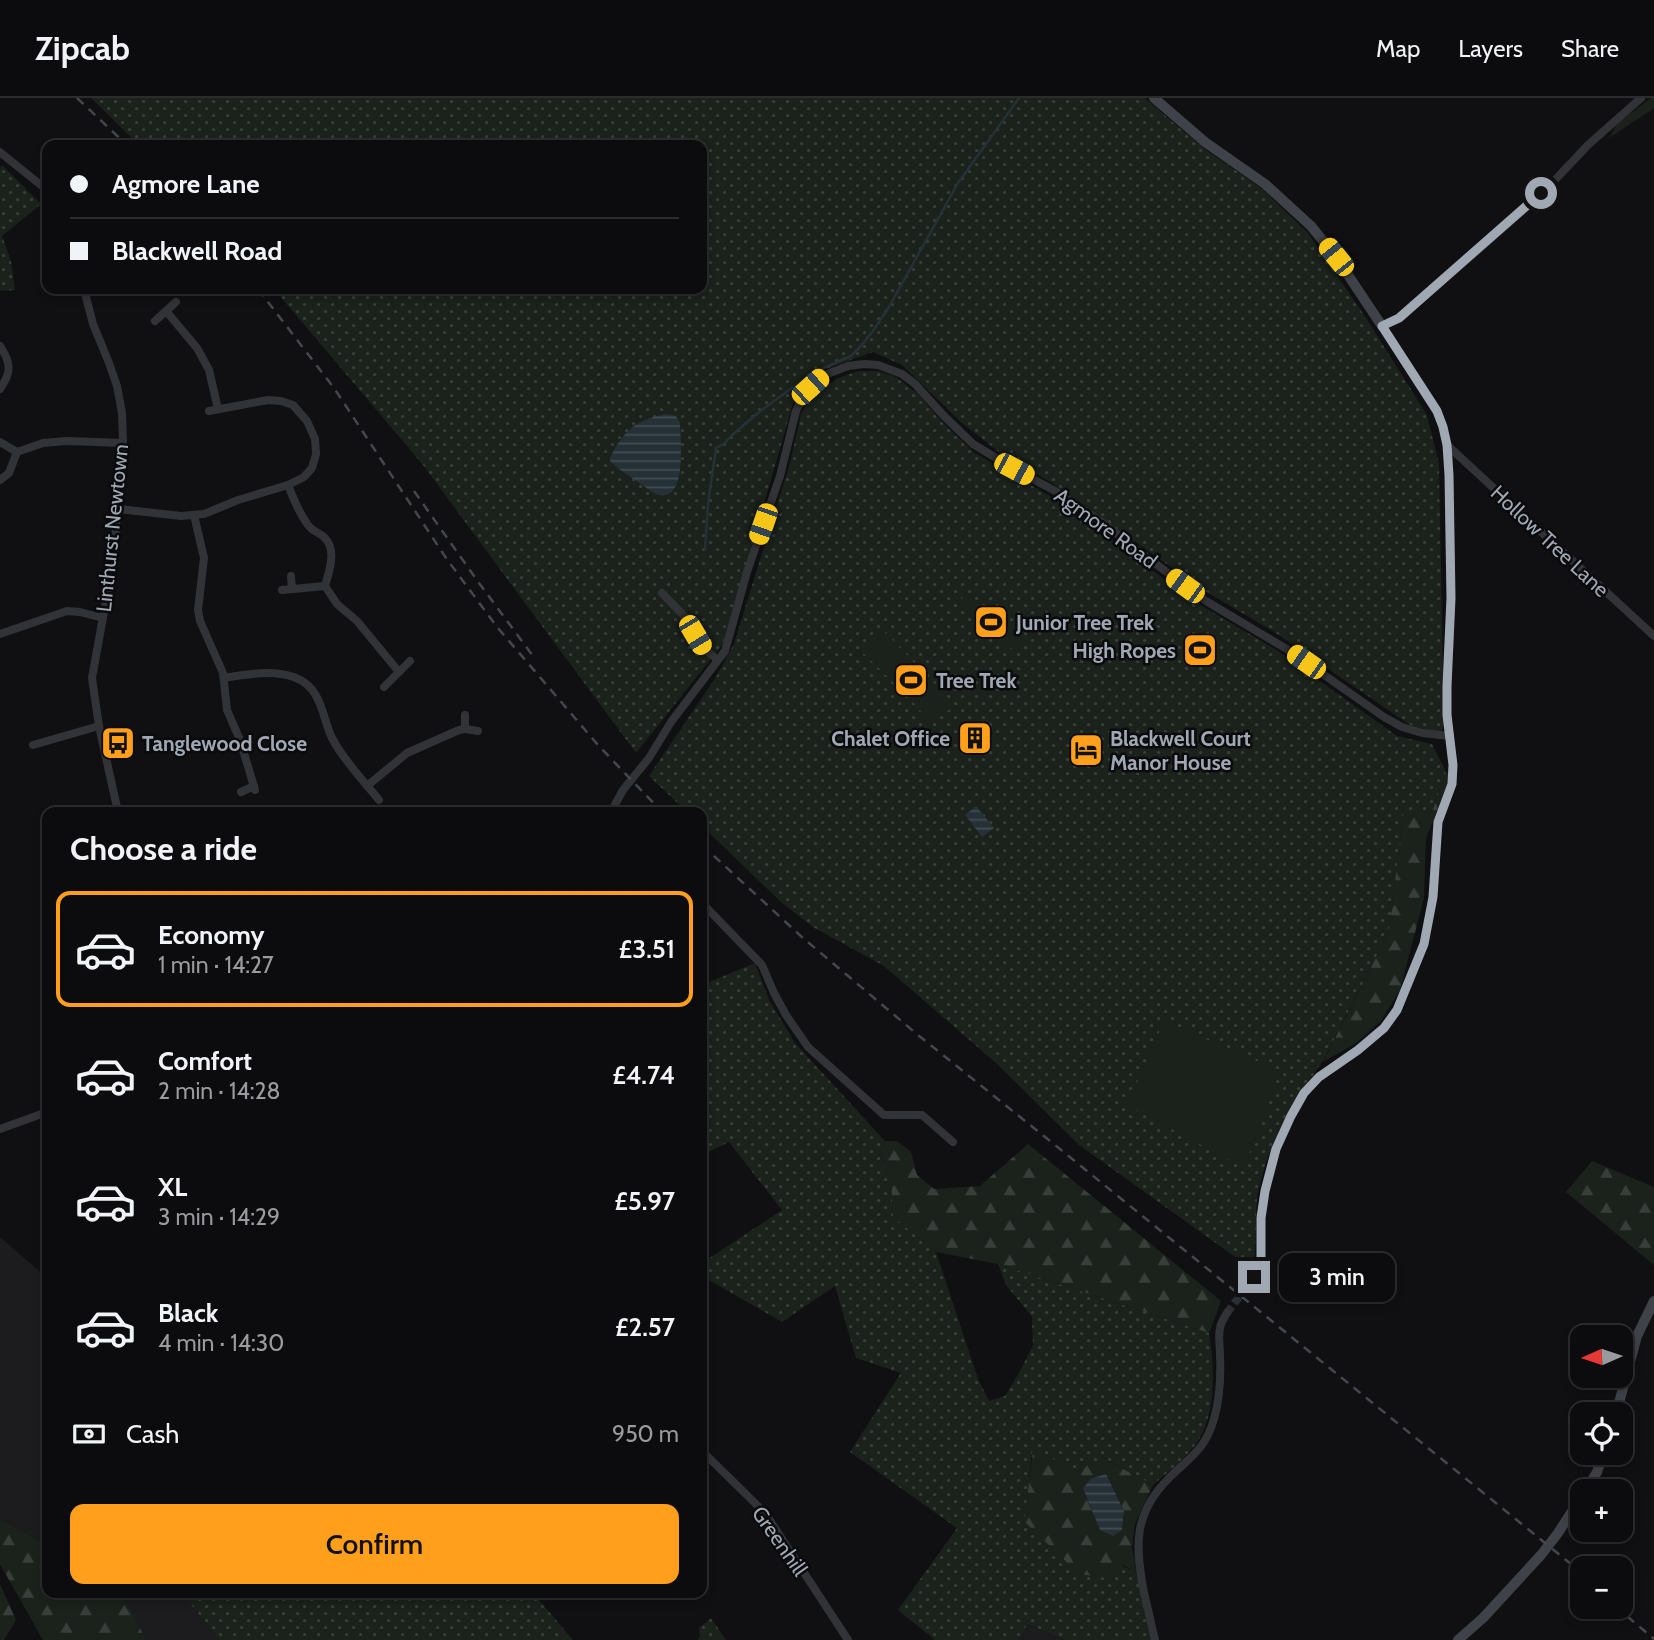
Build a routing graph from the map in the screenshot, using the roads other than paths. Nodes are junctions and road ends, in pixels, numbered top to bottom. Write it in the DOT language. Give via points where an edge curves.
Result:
graph roads {
  1 [pos="1154,98"];
  2 [pos="1641,98"];
  3 [pos="0,152"];
  4 [pos="42,186"];
  5 [pos="85,294"];
  6 [pos="176,302"];
  7 [pos="166,311"];
  8 [pos="155,321"];
  9 [pos="1382,326"];
  10 [pos="0,346"];
  11 [pos="0,389"];
  12 [pos="0,442"];
  13 [pos="123,443"];
  14 [pos="1447,445"];
  15 [pos="17,452"];
  16 [pos="0,480"];
  17 [pos="288,485"];
  18 [pos="119,509"];
  19 [pos="194,516"];
  20 [pos="291,576"];
  21 [pos="325,586"];
  22 [pos="292,589"];
  23 [pos="282,590"];
  24 [pos="662,593"];
  25 [pos="103,618"];
  26 [pos="0,635"];
  27 [pos="1654,636"];
  28 [pos="410,660"];
  29 [pos="718,660"];
  30 [pos="399,671"];
  31 [pos="224,678"];
  32 [pos="384,687"];
  33 [pos="465,715"];
  34 [pos="99,726"];
  35 [pos="466,729"];
  36 [pos="478,731"];
  37 [pos="1450,736"];
  38 [pos="33,745"];
  39 [pos="368,786"];
  40 [pos="240,792"];
  41 [pos="379,800"];
  42 [pos="117,807"];
  43 [pos="614,807"];
  44 [pos="707,908"];
  45 [pos="42,1114"];
  46 [pos="0,1129"];
  47 [pos="953,1142"];
  48 [pos="1254,1277"];
  49 [pos="1654,1301"];
  50 [pos="1227,1313"];
  51 [pos="1619,1402"];
  52 [pos="707,1456"];
  53 [pos="1570,1514"];
  54 [pos="848,1640"];
  55 [pos="1155,1640"];
  56 [pos="1458,1640"];
  1 -- 9 [label="main road" via="1311,226"];
  2 -- 9 [label="street" via="1529,205 1399,318"];
  3 -- 4 [label="street"];
  5 -- 13 [label="street, Linthurst Newtown" via="117,386"];
  6 -- 7 [label="street"];
  7 -- 8 [label="street"];
  7 -- 17 [label="street" via="209,370 214,410 281,401 293,405 307,421 315,439 312,468"];
  9 -- 14 [label="street" via="1437,411"];
  10 -- 11 [label="street" via="9,368"];
  12 -- 15 [label="street"];
  13 -- 15 [label="street" via="43,443"];
  13 -- 18 [label="street, Linthurst Newtown"];
  14 -- 27 [label="street, Hollow Tree Lane"];
  14 -- 37 [label="street"];
  15 -- 16 [label="street" via="9,473"];
  17 -- 19 [label="street"];
  17 -- 21 [label="street" via="307,525 330,547"];
  18 -- 19 [label="street"];
  18 -- 25 [label="street, Linthurst Newtown"];
  19 -- 31 [label="street" via="204,558 200,621"];
  20 -- 22 [label="street"];
  21 -- 22 [label="street"];
  21 -- 30 [label="street"];
  22 -- 23 [label="street"];
  24 -- 29 [label="street"];
  25 -- 26 [label="street" via="67,611"];
  25 -- 34 [label="street, Linthurst Newtown" via="92,678"];
  28 -- 30 [label="street"];
  29 -- 37 [label="street, Agmore Road" via="725,651 803,397 822,376 848,366 878,365 915,384 973,444 1057,492 1206,601 1290,651 1384,717 1422,733"];
  29 -- 43 [label="street, Agmore Road"];
  30 -- 32 [label="street"];
  31 -- 39 [label="street" via="277,674 304,682 314,691 345,761"];
  31 -- 40 [label="street" via="227,710 255,788"];
  33 -- 35 [label="street"];
  34 -- 38 [label="street"];
  34 -- 42 [label="street, Linthurst Newtown"];
  35 -- 36 [label="street"];
  35 -- 39 [label="street" via="407,752"];
  37 -- 48 [label="street" via="1452,784 1438,822 1433,897 1424,944 1397,1010 1384,1028 1319,1077 1291,1116 1265,1191 1261,1260"];
  39 -- 41 [label="street"];
  44 -- 47 [label="street" via="762,965 786,1015 808,1047 884,1115 922,1115"];
  45 -- 46 [label="street"];
  49 -- 51 [label="main road" via="1637,1336"];
  50 -- 55 [label="street" via="1220,1327 1220,1387 1211,1428 1198,1452 1156,1494 1140,1530 1140,1572"];
  52 -- 54 [label="street, Greenhill" via="765,1513"];
  53 -- 56 [label="main road" via="1554,1539"];
}
